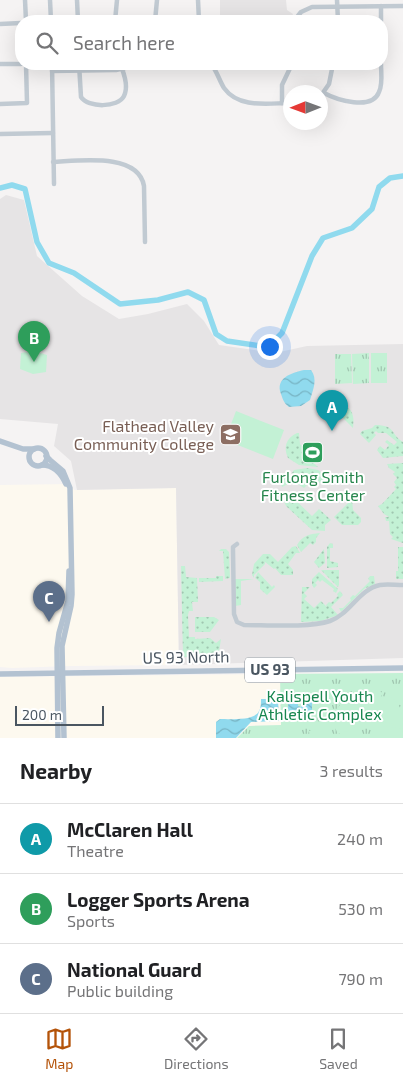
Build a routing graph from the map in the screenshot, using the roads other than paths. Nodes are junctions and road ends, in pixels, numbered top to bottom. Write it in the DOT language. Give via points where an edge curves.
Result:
graph roads {
  1 [pos="25,0"];
  2 [pos="50,0"];
  3 [pos="77,0"];
  4 [pos="117,0"];
  5 [pos="157,0"];
  6 [pos="198,0"];
  7 [pos="337,0"];
  8 [pos="381,6"];
  9 [pos="403,6"];
  10 [pos="337,7"];
  11 [pos="26,15"];
  12 [pos="51,15"];
  13 [pos="78,15"];
  14 [pos="116,15"];
  15 [pos="156,15"];
  16 [pos="199,15"];
  17 [pos="297,15"];
  18 [pos="338,15"];
  19 [pos="381,15"];
  20 [pos="15,23"];
  21 [pos="0,24"];
  22 [pos="0,64"];
  23 [pos="15,64"];
  24 [pos="26,70"];
  25 [pos="100,70"];
  26 [pos="122,70"];
  27 [pos="216,70"];
  28 [pos="289,70"];
  29 [pos="332,70"];
  30 [pos="381,70"];
  31 [pos="52,71"];
  32 [pos="79,71"];
  33 [pos="328,85"];
  34 [pos="328,96"];
  35 [pos="282,103"];
  36 [pos="0,104"];
  37 [pos="53,133"];
  38 [pos="0,134"];
  39 [pos="53,162"];
  40 [pos="54,184"];
  41 [pos="145,242"];
  42 [pos="0,443"];
  43 [pos="34,449"];
  44 [pos="46,456"];
  45 [pos="29,459"];
  46 [pos="42,465"];
  47 [pos="237,544"];
  48 [pos="403,584"];
  49 [pos="403,668"];
  50 [pos="60,673"];
  51 [pos="0,674"];
  52 [pos="58,738"];
  53 [pos="64,738"];
  1 -- 11 [label="street"];
  2 -- 12 [label="street"];
  3 -- 13 [label="street"];
  4 -- 14 [label="street"];
  5 -- 15 [label="street"];
  6 -- 16 [label="street"];
  7 -- 10 [label="street"];
  8 -- 9 [label="street"];
  8 -- 10 [label="street"];
  8 -- 19 [label="street"];
  10 -- 17 [label="street" via="306,8"];
  10 -- 18 [label="street"];
  20 -- 21 [label="street"];
  22 -- 23 [label="street"];
  24 -- 36 [label="street" via="27,103"];
  25 -- 32 [label="street"];
  26 -- 32 [label="street" via="125,94 119,102 109,104 90,104 82,100"];
  27 -- 35 [label="street" via="224,88 237,99 249,103"];
  28 -- 35 [label="street" via="282,85"];
  29 -- 33 [label="street"];
  30 -- 34 [label="street" via="380,90 373,100 345,101"];
  31 -- 32 [label="street"];
  31 -- 37 [label="street"];
  37 -- 38 [label="street"];
  37 -- 39 [label="street"];
  39 -- 40 [label="street"];
  39 -- 41 [label="street" via="108,160 138,174 144,186"];
  42 -- 43 [label="main road" via="23,450"];
  42 -- 45 [label="main road"];
  43 -- 44 [label="main road" via="41,449"];
  43 -- 45 [label="main road"];
  44 -- 46 [label="main road"];
  44 -- 50 [label="main road" via="63,470 70,488 72,600"];
  45 -- 46 [label="main road" via="34,466"];
  46 -- 50 [label="main road" via="58,472 67,489 68,596 58,640"];
  47 -- 48 [label="street" via="233,547 234,609 237,622 244,625 322,623 338,618 375,586"];
  49 -- 50 [label="main road, US 93 North / US 93"];
  50 -- 51 [label="main road, US 93 North / US 93"];
  50 -- 52 [label="main road"];
  50 -- 53 [label="main road"];
}
